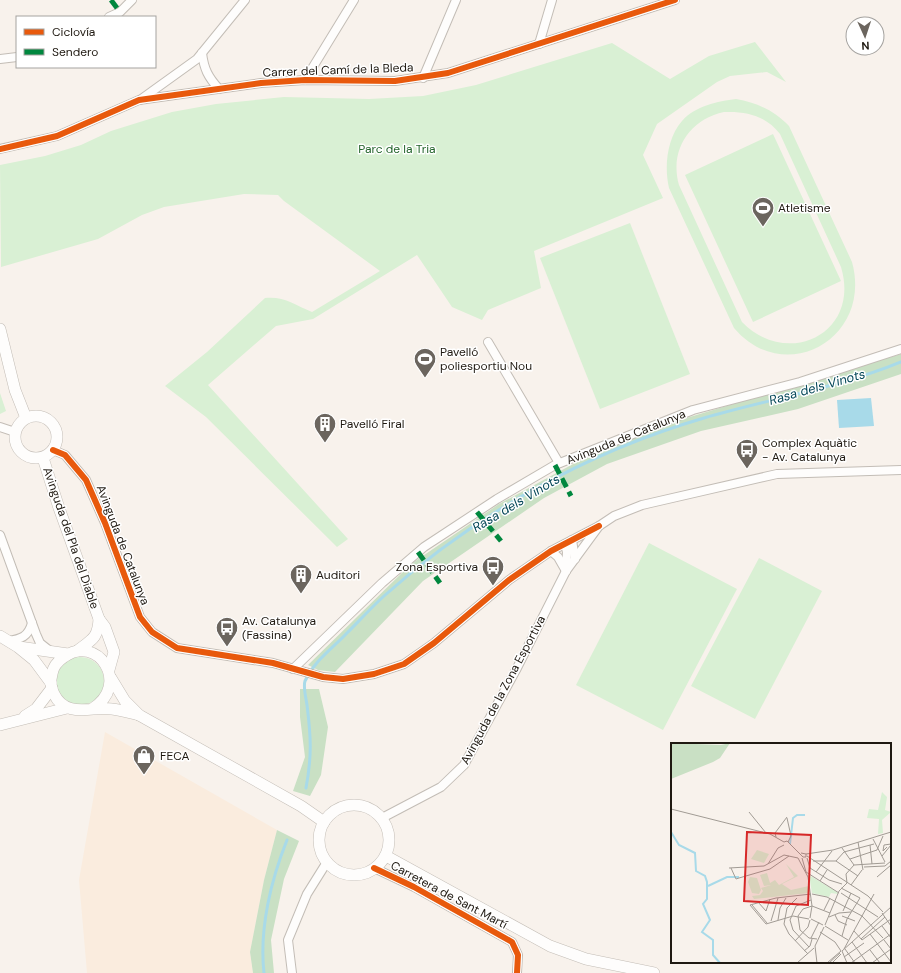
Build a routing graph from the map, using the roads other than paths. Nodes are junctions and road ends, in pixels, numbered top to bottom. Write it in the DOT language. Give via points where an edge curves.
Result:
graph roads {
  1 [pos="132,0"];
  2 [pos="245,0"];
  3 [pos="354,0"];
  4 [pos="456,0"];
  5 [pos="552,0"];
  6 [pos="675,0"];
  7 [pos="111,16"];
  8 [pos="539,44"];
  9 [pos="202,53"];
  10 [pos="16,57"];
  11 [pos="0,59"];
  12 [pos="423,78"];
  13 [pos="305,80"];
  14 [pos="219,89"];
  15 [pos="139,100"];
  16 [pos="0,149"];
  17 [pos="0,329"];
  18 [pos="488,342"];
  19 [pos="901,349"];
  20 [pos="0,362"];
  21 [pos="20,424"];
  22 [pos="0,427"];
  23 [pos="53,450"];
  24 [pos="43,458"];
  25 [pos="559,463"];
  26 [pos="901,470"];
  27 [pos="599,526"];
  28 [pos="0,535"];
  29 [pos="569,542"];
  30 [pos="552,552"];
  31 [pos="575,560"];
  32 [pos="566,571"];
  33 [pos="99,619"];
  34 [pos="32,623"];
  35 [pos="4,638"];
  36 [pos="18,647"];
  37 [pos="52,652"];
  38 [pos="72,653"];
  39 [pos="292,669"];
  40 [pos="110,674"];
  41 [pos="51,685"];
  42 [pos="67,708"];
  43 [pos="92,709"];
  44 [pos="139,715"];
  45 [pos="14,721"];
  46 [pos="0,724"];
  47 [pos="382,818"];
  48 [pos="324,822"];
  49 [pos="386,856"];
  50 [pos="327,862"];
  51 [pos="374,868"];
  52 [pos="631,971"];
  53 [pos="292,973"];
  54 [pos="517,973"];
  55 [pos="654,973"];
  1 -- 7 [label="street" via="120,12"];
  2 -- 9 [label="street"];
  3 -- 13 [label="street"];
  4 -- 12 [label="street"];
  5 -- 8 [label="street"];
  6 -- 8 [label="street, Carrer del Camí de la Bleda"];
  8 -- 12 [label="street, Carrer del Camí de la Bleda" via="448,73"];
  9 -- 14 [label="street" via="204,68"];
  9 -- 15 [label="street"];
  10 -- 11 [label="street"];
  12 -- 13 [label="street, Carrer del Camí de la Bleda" via="368,82"];
  13 -- 14 [label="street, Carrer del Camí de la Bleda"];
  14 -- 15 [label="street, Carrer del Camí de la Bleda"];
  15 -- 16 [label="street, Carrer del Camí de la Bleda" via="57,136"];
  17 -- 21 [label="main road" via="15,390"];
  18 -- 25 [label="street"];
  19 -- 25 [label="street, Avinguda de Catalunya" via="800,382 693,410"];
  20 -- 21 [label="main road"];
  21 -- 22 [label="street"];
  21 -- 23 [label="main road" via="40,416 52,424 57,436"];
  21 -- 24 [label="main road" via="14,439 19,451 30,458"];
  23 -- 24 [label="main road"];
  23 -- 39 [label="street, Avinguda de Catalunya" via="65,455 86,480 140,617 152,632 177,648 273,663"];
  24 -- 33 [label="main road, Avinguda del Pla del Diable"];
  25 -- 39 [label="street, Avinguda de Catalunya" via="424,546"];
  26 -- 27 [label="street, Avinguda de la Zona Esportiva" via="777,474 642,505 614,516"];
  27 -- 29 [label="street"];
  27 -- 31 [label="street, Avinguda de la Zona Esportiva"];
  28 -- 34 [label="street"];
  29 -- 30 [label="street"];
  29 -- 31 [label="street"];
  29 -- 32 [label="street, Avinguda de la Zona Esportiva"];
  30 -- 32 [label="street"];
  30 -- 39 [label="street" via="509,580 434,643 404,664 374,674 343,679"];
  31 -- 32 [label="street, Avinguda de la Zona Esportiva"];
  32 -- 47 [label="street, Avinguda de la Zona Esportiva" via="464,765 441,787"];
  33 -- 38 [label="main road, Avinguda del Pla del Diable" via="95,638"];
  33 -- 40 [label="main road, Avinguda del Pla del Diable" via="105,627 114,652"];
  34 -- 35 [label="street" via="29,632 20,639"];
  34 -- 37 [label="street" via="40,643"];
  35 -- 36 [label="main road"];
  36 -- 37 [label="main road"];
  36 -- 41 [label="main road" via="39,666"];
  37 -- 38 [label="main road"];
  38 -- 40 [label="main road" via="85,651 100,657"];
  38 -- 41 [label="main road" via="55,666"];
  40 -- 43 [label="main road" via="107,696 101,704"];
  40 -- 44 [label="main road" via="125,701"];
  41 -- 42 [label="main road" via="58,699"];
  41 -- 45 [label="main road" via="36,709"];
  42 -- 43 [label="main road" via="84,711"];
  42 -- 45 [label="main road"];
  43 -- 44 [label="main road" via="111,708"];
  44 -- 48 [label="main road" via="301,806"];
  45 -- 46 [label="main road"];
  47 -- 48 [label="main road" via="372,810 358,805 335,810"];
  47 -- 49 [label="main road" via="387,827 389,843"];
  48 -- 50 [label="main road" via="320,835 321,850"];
  49 -- 51 [label="main road"];
  49 -- 52 [label="main road" via="550,946"];
  50 -- 51 [label="main road" via="338,871 351,874 365,873"];
  50 -- 53 [label="street" via="306,894 288,940"];
  51 -- 54 [label="street, Carretera de Sant Martí" via="414,887 512,942 518,955"];
  52 -- 55 [label="main road"];
}
